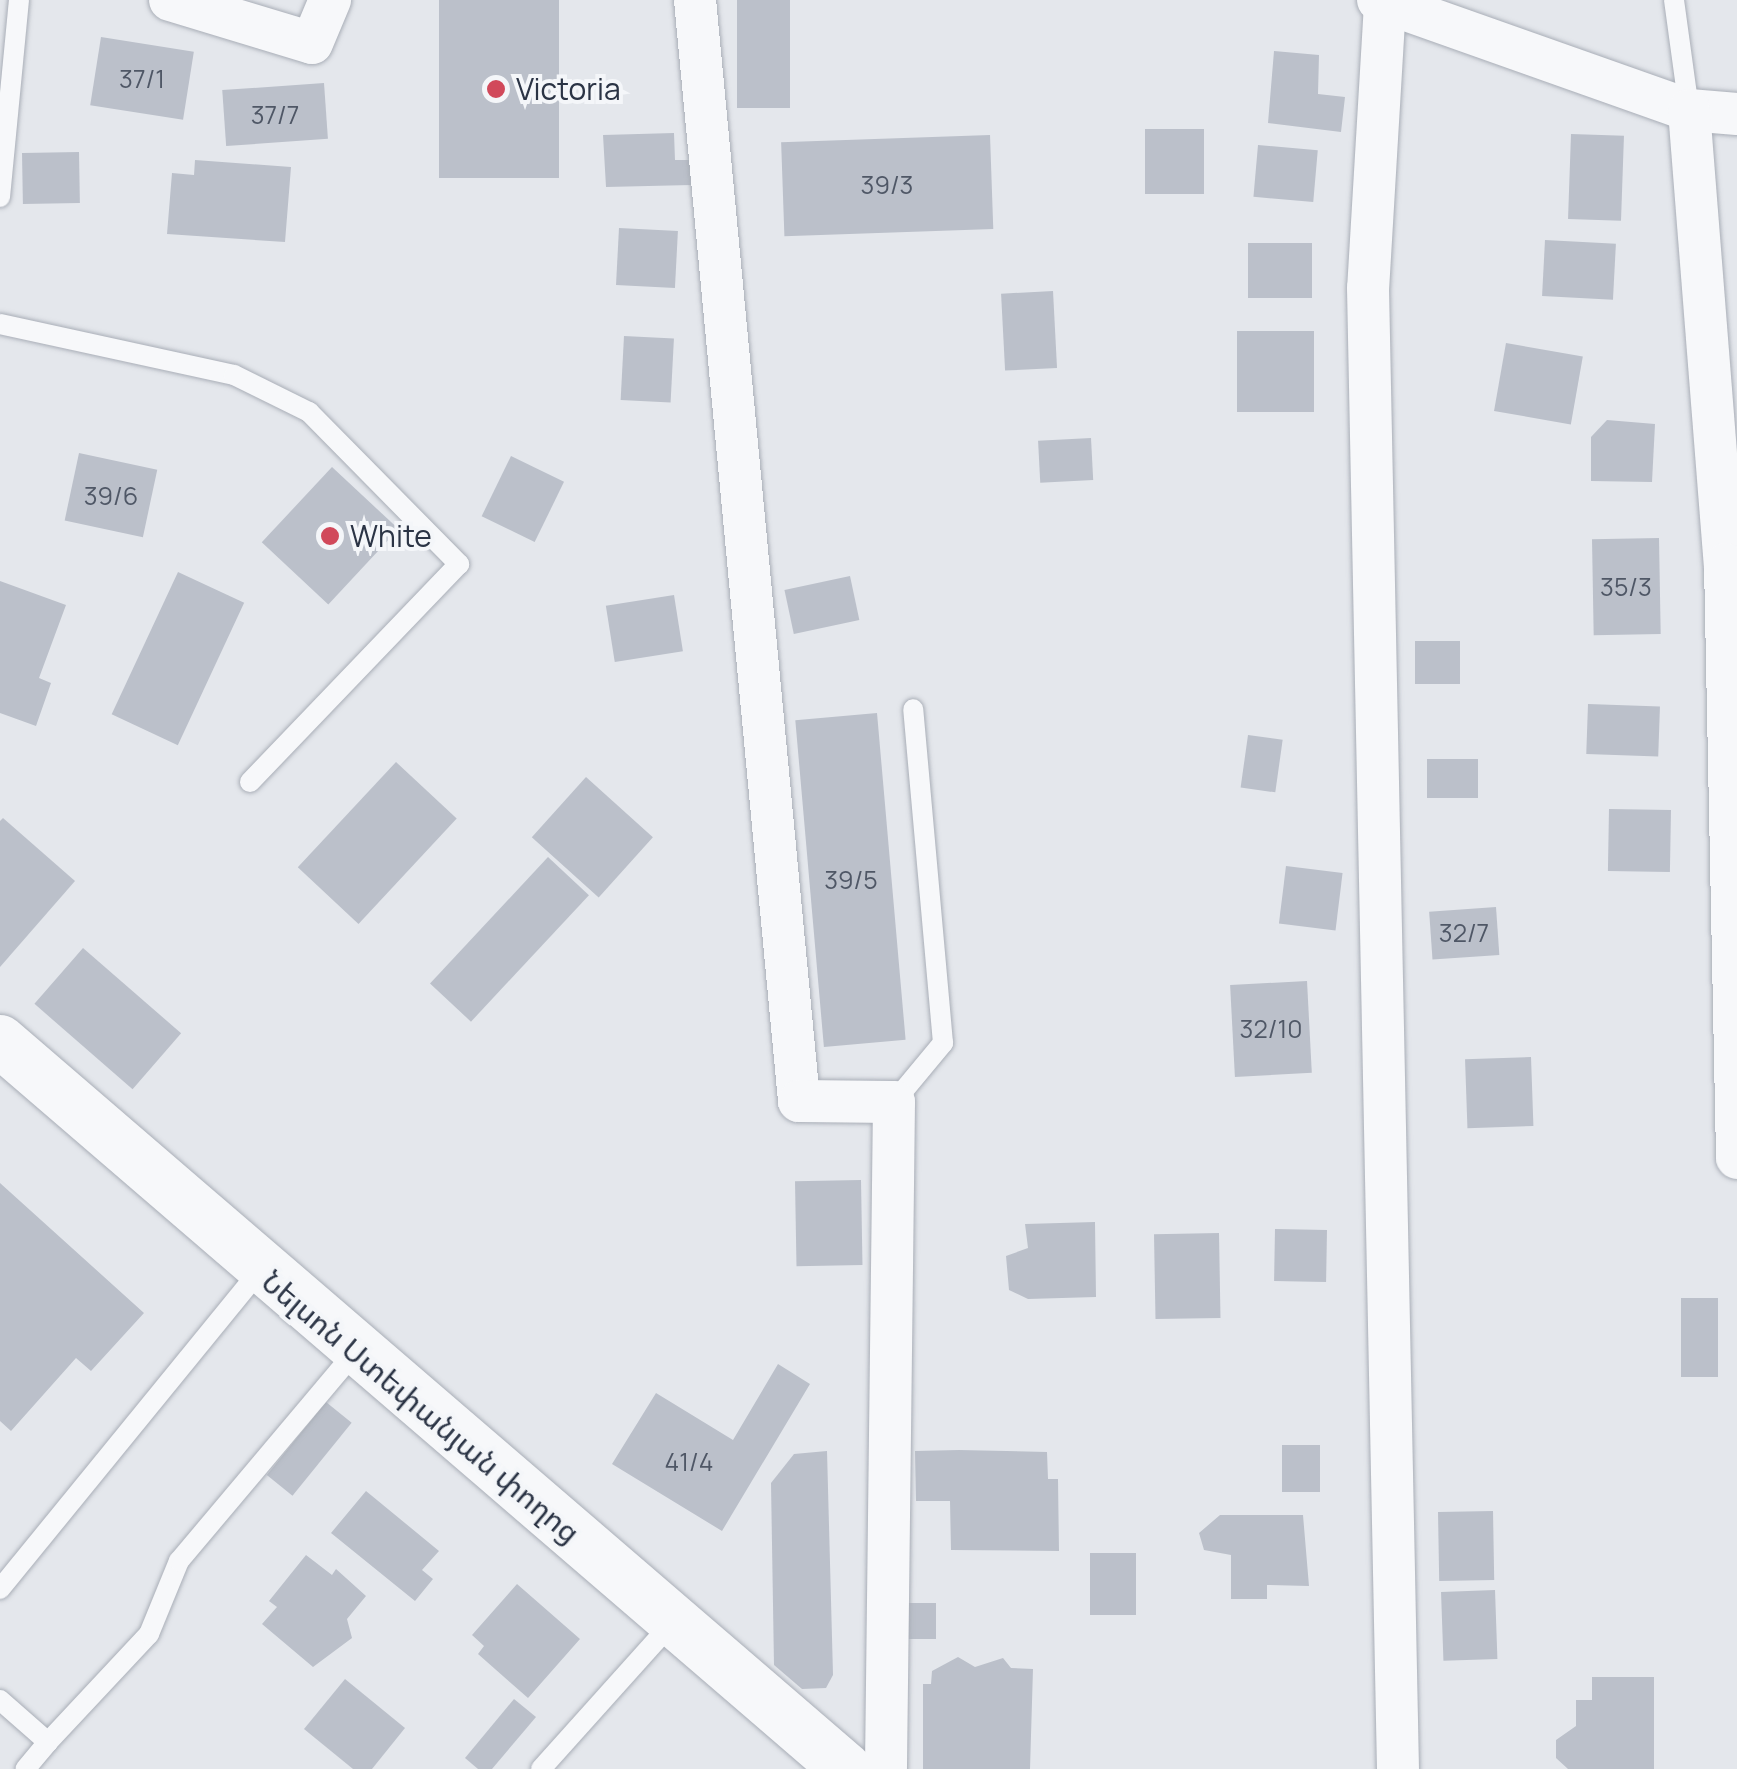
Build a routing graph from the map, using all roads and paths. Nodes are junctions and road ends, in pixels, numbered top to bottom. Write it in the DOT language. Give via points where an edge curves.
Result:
graph roads {
  1 [pos="19,0"];
  2 [pos="170,0"];
  3 [pos="330,0"];
  4 [pos="694,0"];
  5 [pos="1674,0"];
  6 [pos="1381,2"];
  7 [pos="1690,110"];
  8 [pos="1737,114"];
  9 [pos="0,197"];
  10 [pos="0,324"];
  11 [pos="913,709"];
  12 [pos="250,782"];
  13 [pos="0,1040"];
  14 [pos="894,1102"];
  15 [pos="1737,1158"];
  16 [pos="260,1270"];
  17 [pos="356,1351"];
  18 [pos="0,1589"];
  19 [pos="674,1622"];
  20 [pos="0,1700"];
  21 [pos="48,1742"];
  22 [pos="25,1769"];
  23 [pos="541,1769"];
  24 [pos="846,1769"];
  25 [pos="886,1769"];
  26 [pos="1398,1769"];
  1 -- 9 [label="lane"];
  2 -- 3 [label="street" via="312,44"];
  4 -- 14 [label="street" via="799,1101"];
  5 -- 7 [label="lane"];
  6 -- 7 [label="street"];
  6 -- 26 [label="street" via="1368,288"];
  7 -- 8 [label="street"];
  7 -- 15 [label="street" via="1725,564"];
  10 -- 12 [label="lane" via="234,375 309,412 459,564"];
  11 -- 14 [label="lane" via="943,1043"];
  13 -- 16 [label="street, Նելսոն Ստեփանյան փողոց"];
  14 -- 25 [label="street"];
  16 -- 17 [label="street, Նելսոն Ստեփանյան փողոց"];
  16 -- 18 [label="lane"];
  17 -- 19 [label="street, Նելսոն Ստեփանյան փողոց"];
  17 -- 21 [label="lane" via="179,1561 149,1634"];
  19 -- 23 [label="lane"];
  19 -- 24 [label="street, Նելսոն Ստեփանյան փողոց"];
  20 -- 21 [label="lane"];
  21 -- 22 [label="lane"];
}
